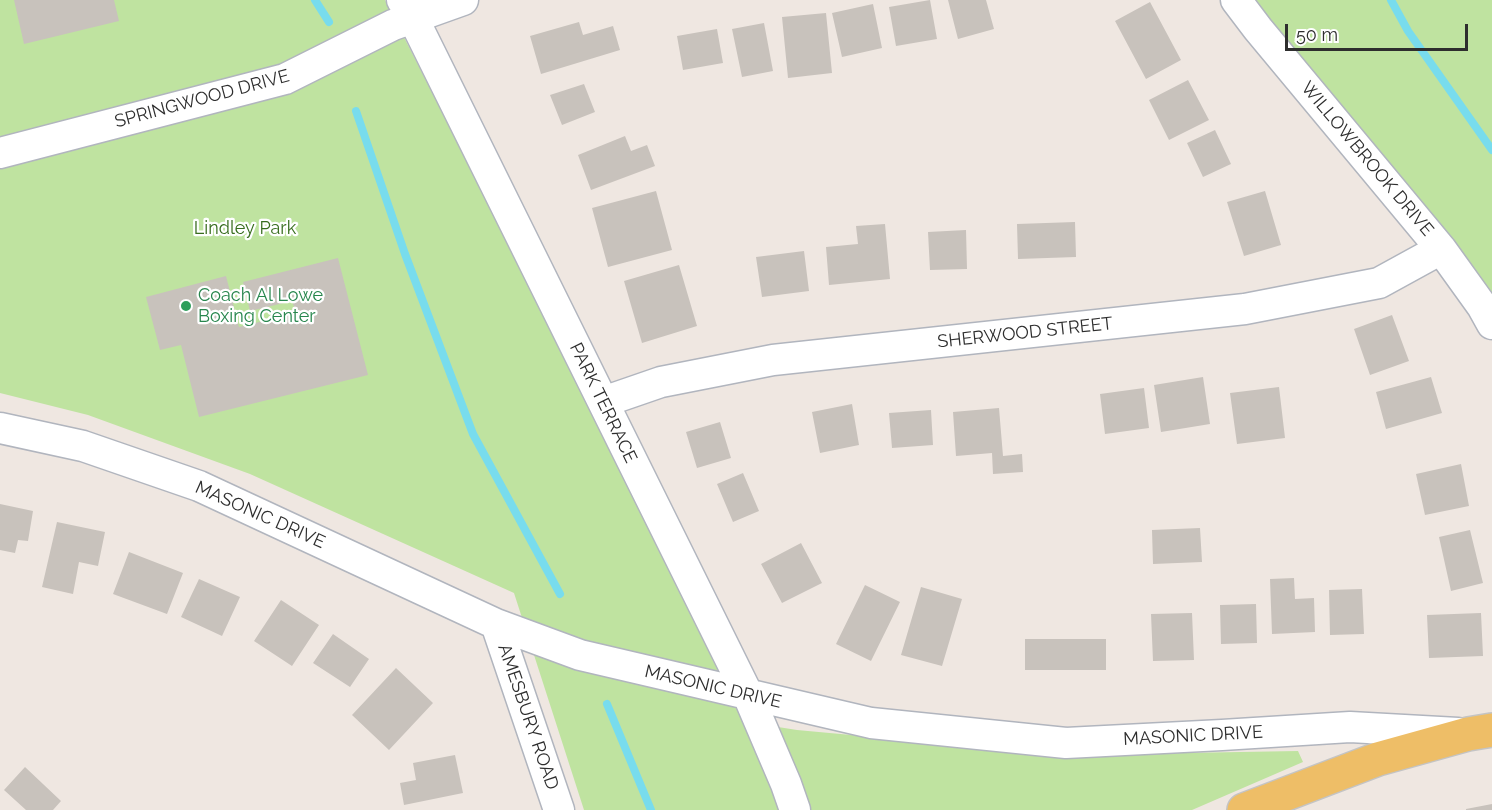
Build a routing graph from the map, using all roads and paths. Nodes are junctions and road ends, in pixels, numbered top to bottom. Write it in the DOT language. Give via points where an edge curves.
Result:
graph roads {
  1 [pos="464,0"];
  2 [pos="1236,0"];
  3 [pos="408,9"];
  4 [pos="0,153"];
  5 [pos="1442,249"];
  6 [pos="1492,324"];
  7 [pos="603,402"];
  8 [pos="0,428"];
  9 [pos="496,624"];
  10 [pos="748,695"];
  11 [pos="1480,732"];
  12 [pos="559,810"];
  13 [pos="795,810"];
  14 [pos="1244,810"];
  1 -- 3 [label="street, SPRINGWOOD DRIVE"];
  2 -- 5 [label="street, WILLOWBROOK DRIVE"];
  3 -- 4 [label="street, SPRINGWOOD DRIVE" via="393,25 285,79"];
  3 -- 7 [label="street, PARK TERRACE"];
  5 -- 6 [label="street, WILLOWBROOK DRIVE"];
  5 -- 7 [label="street, SHERWOOD STREET" via="1379,283 1245,309 773,360 661,382"];
  7 -- 10 [label="street, PARK TERRACE"];
  8 -- 9 [label="street, MASONIC DRIVE" via="83,447 199,486"];
  9 -- 10 [label="street, MASONIC DRIVE" via="580,655"];
  9 -- 12 [label="street, AMESBURY ROAD"];
  10 -- 11 [label="street, MASONIC DRIVE" via="871,723 1066,743 1350,727"];
  10 -- 13 [label="street, PARK TERRACE"];
  11 -- 14 [label="main road" via="1378,759"];
}
